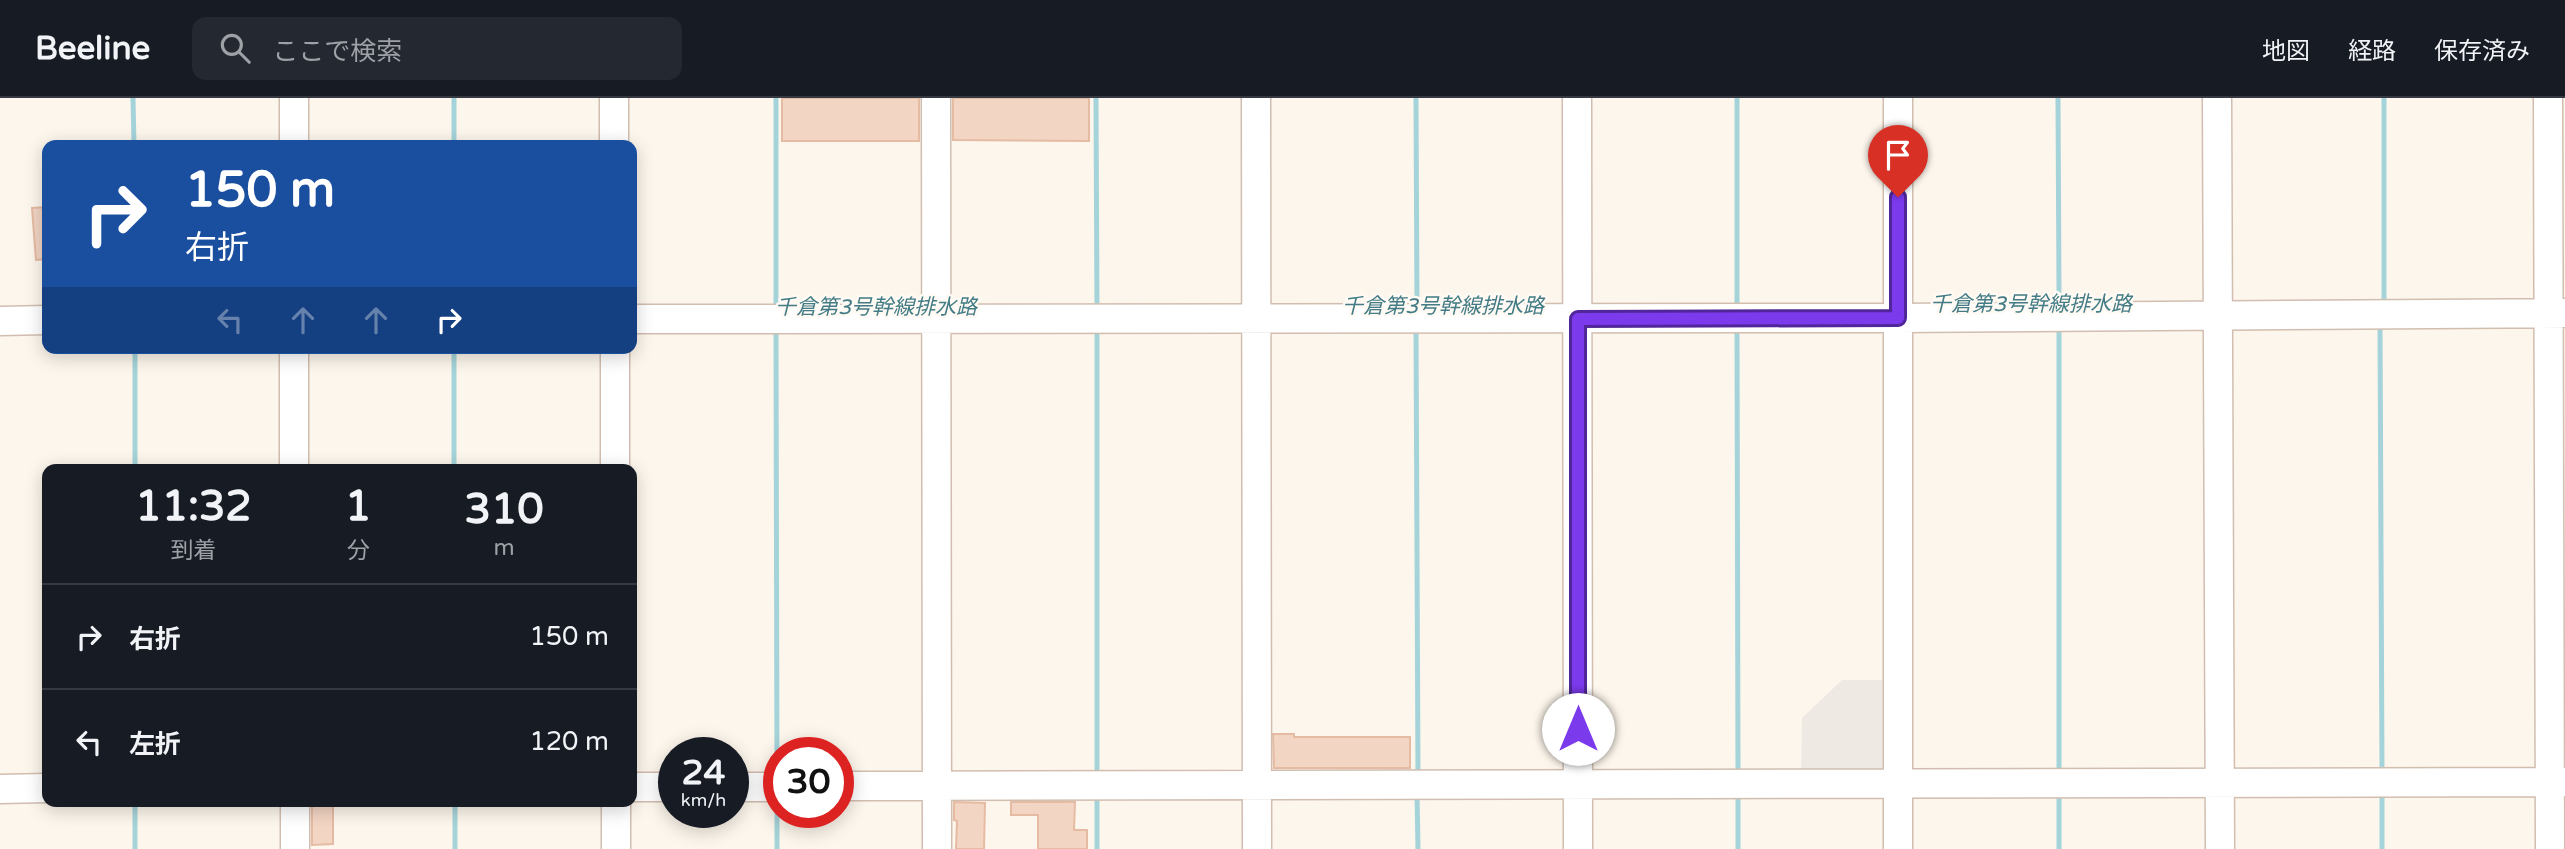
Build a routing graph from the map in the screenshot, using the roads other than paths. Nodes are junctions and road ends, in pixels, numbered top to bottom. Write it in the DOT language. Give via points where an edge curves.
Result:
graph roads {
  1 [pos="294,98"];
  2 [pos="614,98"];
  3 [pos="936,98"];
  4 [pos="1256,98"];
  5 [pos="1577,98"];
  6 [pos="1898,98"];
  7 [pos="2217,98"];
  8 [pos="2548,98"];
  9 [pos="294,140"];
  10 [pos="614,140"];
  11 [pos="1898,308"];
  12 [pos="2218,308"];
  13 [pos="1256,310"];
  14 [pos="1578,310"];
  15 [pos="936,311"];
  16 [pos="2556,313"];
  17 [pos="637,319"];
  18 [pos="42,320"];
  19 [pos="0,321"];
  20 [pos="294,354"];
  21 [pos="615,354"];
  22 [pos="295,464"];
  23 [pos="615,464"];
  24 [pos="2557,782"];
  25 [pos="1578,783"];
  26 [pos="2220,783"];
  27 [pos="1898,784"];
  28 [pos="1257,785"];
  29 [pos="854,786"];
  30 [pos="937,786"];
  31 [pos="637,787"];
  32 [pos="658,787"];
  33 [pos="42,788"];
  34 [pos="0,789"];
  35 [pos="295,807"];
  36 [pos="616,807"];
  37 [pos="295,849"];
  38 [pos="616,849"];
  39 [pos="937,849"];
  40 [pos="1257,849"];
  41 [pos="1578,849"];
  42 [pos="1898,849"];
  43 [pos="2220,849"];
  44 [pos="2550,849"];
  1 -- 9 [label="street"];
  2 -- 10 [label="street"];
  3 -- 15 [label="street"];
  4 -- 13 [label="street"];
  5 -- 14 [label="street"];
  6 -- 11 [label="street"];
  7 -- 12 [label="street"];
  8 -- 16 [label="street"];
  11 -- 12 [label="street"];
  11 -- 14 [label="street"];
  11 -- 27 [label="street"];
  12 -- 16 [label="street"];
  12 -- 26 [label="street"];
  13 -- 14 [label="street"];
  13 -- 15 [label="street"];
  13 -- 28 [label="street"];
  14 -- 25 [label="street"];
  15 -- 17 [label="street"];
  15 -- 30 [label="street"];
  16 -- 24 [label="street"];
  18 -- 19 [label="street"];
  20 -- 22 [label="street"];
  21 -- 23 [label="street"];
  24 -- 26 [label="street"];
  24 -- 44 [label="street"];
  25 -- 27 [label="street"];
  25 -- 28 [label="street"];
  25 -- 41 [label="street"];
  26 -- 27 [label="street"];
  26 -- 43 [label="street"];
  27 -- 42 [label="street"];
  28 -- 30 [label="street"];
  28 -- 40 [label="street"];
  29 -- 30 [label="street"];
  30 -- 39 [label="street"];
  31 -- 32 [label="street"];
  33 -- 34 [label="street"];
  35 -- 37 [label="street"];
  36 -- 38 [label="street"];
}
